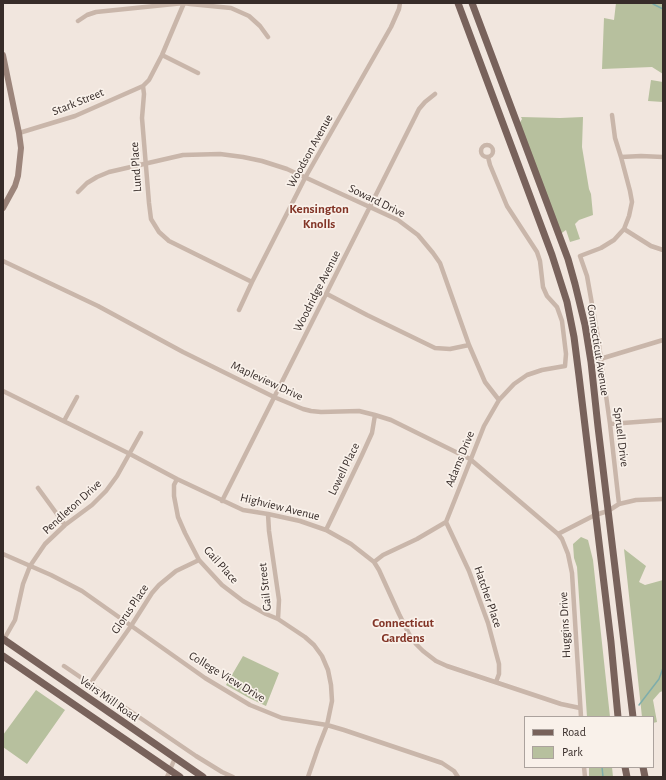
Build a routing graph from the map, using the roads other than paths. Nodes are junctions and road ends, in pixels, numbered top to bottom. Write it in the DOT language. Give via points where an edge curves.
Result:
graph roads {
  1 [pos="184,3"];
  2 [pos="400,3"];
  3 [pos="458,3"];
  4 [pos="472,3"];
  5 [pos="78,22"];
  6 [pos="268,37"];
  7 [pos="3,55"];
  8 [pos="162,55"];
  9 [pos="198,73"];
  10 [pos="143,86"];
  11 [pos="436,94"];
  12 [pos="612,115"];
  13 [pos="19,133"];
  14 [pos="488,157"];
  15 [pos="621,157"];
  16 [pos="663,158"];
  17 [pos="146,163"];
  18 [pos="305,178"];
  19 [pos="78,192"];
  20 [pos="370,207"];
  21 [pos="3,208"];
  22 [pos="624,228"];
  23 [pos="663,250"];
  24 [pos="3,261"];
  25 [pos="252,282"];
  26 [pos="327,294"];
  27 [pos="239,310"];
  28 [pos="663,340"];
  29 [pos="469,345"];
  30 [pos="600,359"];
  31 [pos="3,391"];
  32 [pos="77,397"];
  33 [pos="274,397"];
  34 [pos="499,400"];
  35 [pos="375,415"];
  36 [pos="663,420"];
  37 [pos="64,421"];
  38 [pos="610,424"];
  39 [pos="140,433"];
  40 [pos="130,454"];
  41 [pos="470,459"];
  42 [pos="177,479"];
  43 [pos="38,488"];
  44 [pos="663,499"];
  45 [pos="222,501"];
  46 [pos="619,504"];
  47 [pos="608,511"];
  48 [pos="268,514"];
  49 [pos="596,515"];
  50 [pos="446,522"];
  51 [pos="65,525"];
  52 [pos="326,530"];
  53 [pos="558,534"];
  54 [pos="3,554"];
  55 [pos="199,560"];
  56 [pos="374,562"];
  57 [pos="30,566"];
  58 [pos="278,618"];
  59 [pos="130,626"];
  60 [pos="3,640"];
  61 [pos="3,656"];
  62 [pos="64,666"];
  63 [pos="496,682"];
  64 [pos="90,684"];
  65 [pos="580,708"];
  66 [pos="581,716"];
  67 [pos="618,716"];
  68 [pos="633,716"];
  69 [pos="327,725"];
  70 [pos="175,758"];
  71 [pos="169,773"];
  72 [pos="180,777"];
  73 [pos="203,777"];
  74 [pos="233,777"];
  75 [pos="308,777"];
  76 [pos="458,777"];
  1 -- 5 [label="street" via="96,12"];
  1 -- 6 [label="street" via="231,8 249,16"];
  1 -- 8 [label="street"];
  2 -- 18 [label="street, Woodson Avenue" via="392,27"];
  3 -- 49 [label="main road, Connecticut Avenue" via="550,247 567,302 574,338"];
  4 -- 47 [label="main road, Connecticut Avenue" via="575,284 591,362"];
  7 -- 13 [label="street"];
  8 -- 9 [label="street"];
  8 -- 10 [label="street"];
  10 -- 13 [label="street, Stark Street" via="76,116"];
  10 -- 17 [label="street, Lund Place" via="142,118"];
  11 -- 20 [label="street, Woodridge Avenue" via="419,109"];
  12 -- 15 [label="street, Spruell Drive"];
  13 -- 21 [label="street" via="21,148 18,176"];
  14 -- 34 [label="street, Adams Drive" via="507,206 537,252 543,288 557,307 562,321 566,354 565,366 527,375"];
  15 -- 16 [label="street"];
  15 -- 22 [label="street, Spruell Drive" via="632,202"];
  17 -- 18 [label="street, Soward Drive" via="183,155 220,154 262,161"];
  17 -- 19 [label="street, Soward Drive" via="103,174 87,183"];
  17 -- 25 [label="street, Lund Place" via="151,219 159,232 169,241"];
  18 -- 20 [label="street, Soward Drive"];
  18 -- 25 [label="street, Woodson Avenue"];
  20 -- 26 [label="street, Woodridge Avenue"];
  20 -- 29 [label="street, Soward Drive" via="398,220 418,235 433,253 440,263"];
  22 -- 23 [label="street" via="651,246"];
  22 -- 30 [label="street, Spruell Drive" via="614,240 580,256 587,280"];
  24 -- 33 [label="street, Mapleview Drive" via="98,306"];
  25 -- 27 [label="street, Woodson Avenue"];
  26 -- 29 [label="street" via="435,348 450,350"];
  26 -- 33 [label="street, Woodridge Avenue"];
  28 -- 30 [label="street"];
  29 -- 34 [label="street, Soward Drive" via="485,382"];
  30 -- 38 [label="street, Spruell Drive"];
  31 -- 37 [label="street, Highview Avenue"];
  32 -- 37 [label="street"];
  33 -- 35 [label="street, Mapleview Drive" via="311,411"];
  33 -- 45 [label="street, Woodridge Avenue"];
  34 -- 41 [label="street, Adams Drive"];
  35 -- 41 [label="street, Mapleview Drive" via="391,420"];
  35 -- 52 [label="street, Lowell Place" via="372,433"];
  36 -- 38 [label="street"];
  37 -- 40 [label="street, Highview Avenue"];
  38 -- 46 [label="street, Spruell Drive"];
  39 -- 40 [label="street"];
  40 -- 42 [label="street, Highview Avenue"];
  40 -- 51 [label="street, Pendleton Drive" via="106,491"];
  41 -- 50 [label="street, Adams Drive"];
  41 -- 53 [label="street, Mapleview Drive"];
  42 -- 45 [label="street, Highview Avenue"];
  42 -- 55 [label="street, Gail Place" via="174,496 178,516"];
  43 -- 51 [label="street"];
  44 -- 46 [label="street" via="636,500"];
  45 -- 48 [label="street, Highview Avenue" via="243,510"];
  46 -- 47 [label="street"];
  47 -- 49 [label="street"];
  47 -- 68 [label="main road, Connecticut Avenue"];
  48 -- 52 [label="street, Highview Avenue"];
  48 -- 58 [label="street, Gail Street"];
  49 -- 53 [label="street"];
  49 -- 67 [label="main road, Connecticut Avenue"];
  50 -- 56 [label="street"];
  50 -- 63 [label="street, Hatcher Place" via="469,571 488,623 499,664"];
  51 -- 57 [label="street, Pendleton Drive" via="45,544"];
  52 -- 56 [label="street, Highview Avenue"];
  53 -- 65 [label="street, Huggins Drive" via="568,554 572,573"];
  54 -- 57 [label="street, College View Drive"];
  55 -- 58 [label="street, Gail Place" via="222,585 243,601"];
  55 -- 59 [label="street, Glorus Place" via="176,570 159,585"];
  56 -- 63 [label="street, Highview Avenue" via="409,634 423,651 447,666"];
  57 -- 59 [label="street, College View Drive" via="82,591"];
  57 -- 60 [label="street, Pendleton Drive" via="15,620"];
  58 -- 69 [label="street, Gail Street" via="305,637 322,656 331,686 332,701"];
  59 -- 64 [label="street, Glorus Place"];
  59 -- 69 [label="street, College View Drive" via="205,678 250,705 282,718"];
  60 -- 70 [label="main road, Veirs Mill Road"];
  61 -- 71 [label="main road, Veirs Mill Road"];
  62 -- 64 [label="street, Veirs Mill Road"];
  63 -- 65 [label="street, Highview Avenue"];
  64 -- 74 [label="street, Veirs Mill Road" via="196,756"];
  65 -- 66 [label="street, Huggins Drive"];
  69 -- 75 [label="street, Gail Street"];
  69 -- 76 [label="street, College View Drive" via="442,762"];
  70 -- 71 [label="street"];
  70 -- 73 [label="main road, Veirs Mill Road"];
  71 -- 72 [label="main road, Veirs Mill Road"];
}
